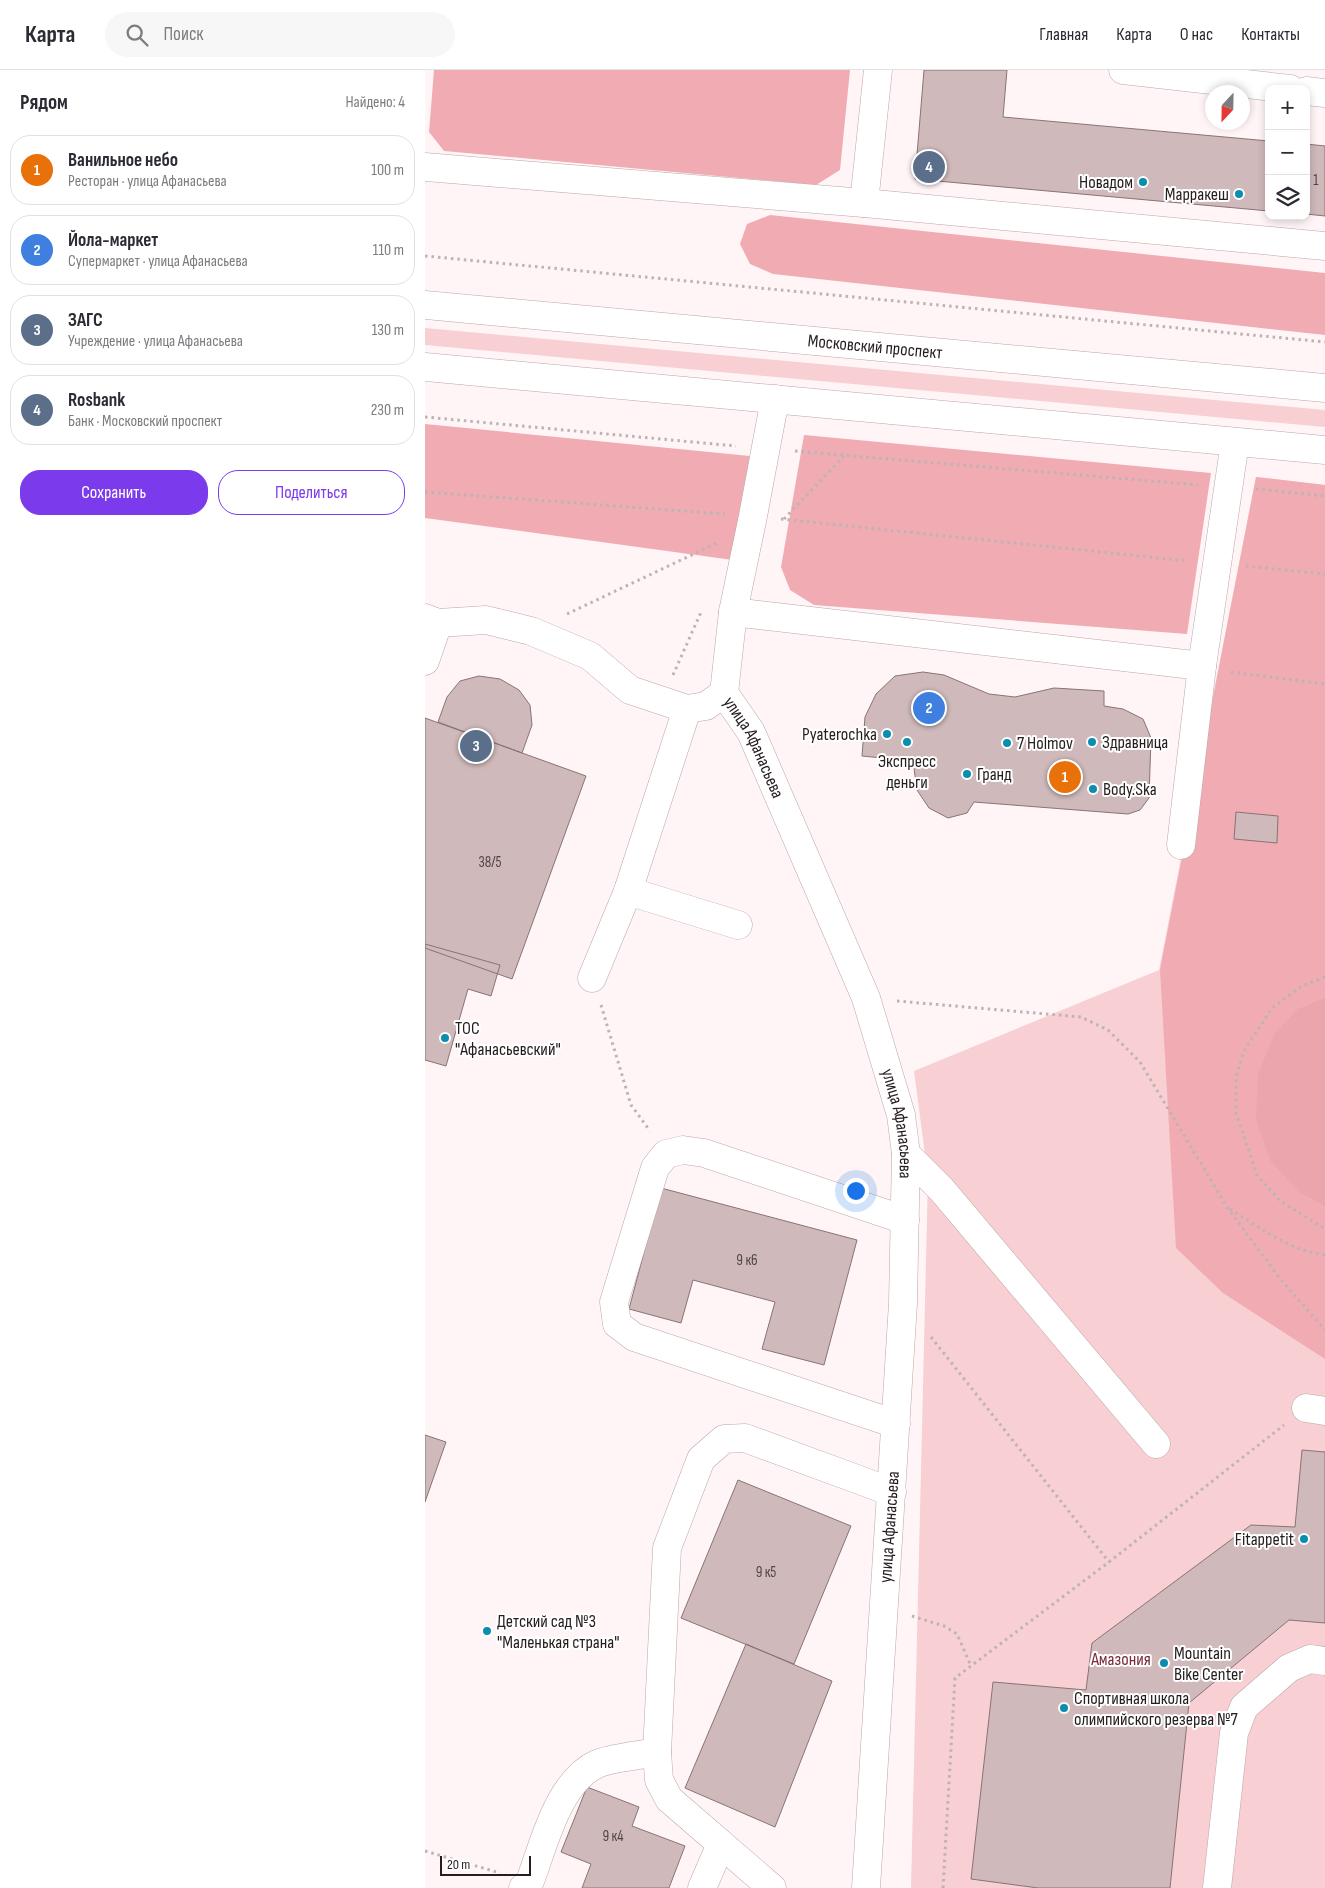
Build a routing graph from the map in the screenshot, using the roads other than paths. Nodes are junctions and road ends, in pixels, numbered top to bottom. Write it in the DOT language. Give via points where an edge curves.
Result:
graph roads {
  1 [pos="877,70"];
  2 [pos="1123,70"];
  3 [pos="1265,86"];
  4 [pos="1310,91"];
  5 [pos="1325,93"];
  6 [pos="425,167"];
  7 [pos="864,203"];
  8 [pos="1325,246"];
  9 [pos="425,305"];
  10 [pos="425,368"];
  11 [pos="1325,388"];
  12 [pos="775,399"];
  13 [pos="1235,442"];
  14 [pos="1325,450"];
  15 [pos="733,612"];
  16 [pos="432,620"];
  17 [pos="425,661"];
  18 [pos="1201,666"];
  19 [pos="723,693"];
  20 [pos="687,709"];
  21 [pos="1181,845"];
  22 [pos="628,891"];
  23 [pos="738,925"];
  24 [pos="592,978"];
  25 [pos="907,1154"];
  26 [pos="905,1220"];
  27 [pos="896,1424"];
  28 [pos="1156,1444"];
  29 [pos="892,1492"];
  30 [pos="1325,1661"];
  31 [pos="657,1752"];
  32 [pos="721,1844"];
  33 [pos="527,1885"];
  34 [pos="701,1888"];
  35 [pos="771,1888"];
  36 [pos="866,1888"];
  37 [pos="1217,1888"];
  1 -- 7 [label="main road"];
  2 -- 3 [label="main road"];
  4 -- 5 [label="main road"];
  6 -- 7 [label="main road"];
  7 -- 8 [label="main road"];
  9 -- 11 [label="main road, Московский проспект"];
  10 -- 12 [label="main road"];
  12 -- 13 [label="main road"];
  12 -- 15 [label="main road, улица Афанасьева"];
  13 -- 14 [label="main road"];
  13 -- 18 [label="main road"];
  15 -- 18 [label="main road"];
  15 -- 19 [label="main road, улица Афанасьева"];
  16 -- 17 [label="main road"];
  16 -- 20 [label="main road" via="485,620 531,631 589,656 630,690"];
  18 -- 21 [label="main road"];
  19 -- 20 [label="main road" via="706,706"];
  19 -- 25 [label="main road, улица Афанасьева" via="751,732 867,998 901,1115"];
  20 -- 22 [label="main road"];
  22 -- 23 [label="main road"];
  22 -- 24 [label="main road"];
  25 -- 26 [label="main road, улица Афанасьева"];
  25 -- 28 [label="main road" via="942,1190"];
  26 -- 27 [label="main road, улица Афанасьева"];
  26 -- 27 [label="main road" via="704,1153 683,1150 666,1154 655,1168 614,1302 617,1324 634,1337"];
  27 -- 29 [label="main road, улица Афанасьева"];
  29 -- 31 [label="main road" via="745,1438 724,1439 701,1459 667,1548"];
  29 -- 36 [label="main road, улица Афанасьева"];
  30 -- 37 [label="main road" via="1310,1659 1289,1668 1244,1707 1235,1733"];
  31 -- 32 [label="main road" via="659,1780 669,1799"];
  31 -- 33 [label="main road" via="597,1764 575,1779 560,1801"];
  32 -- 34 [label="main road"];
  32 -- 35 [label="main road"];
}
